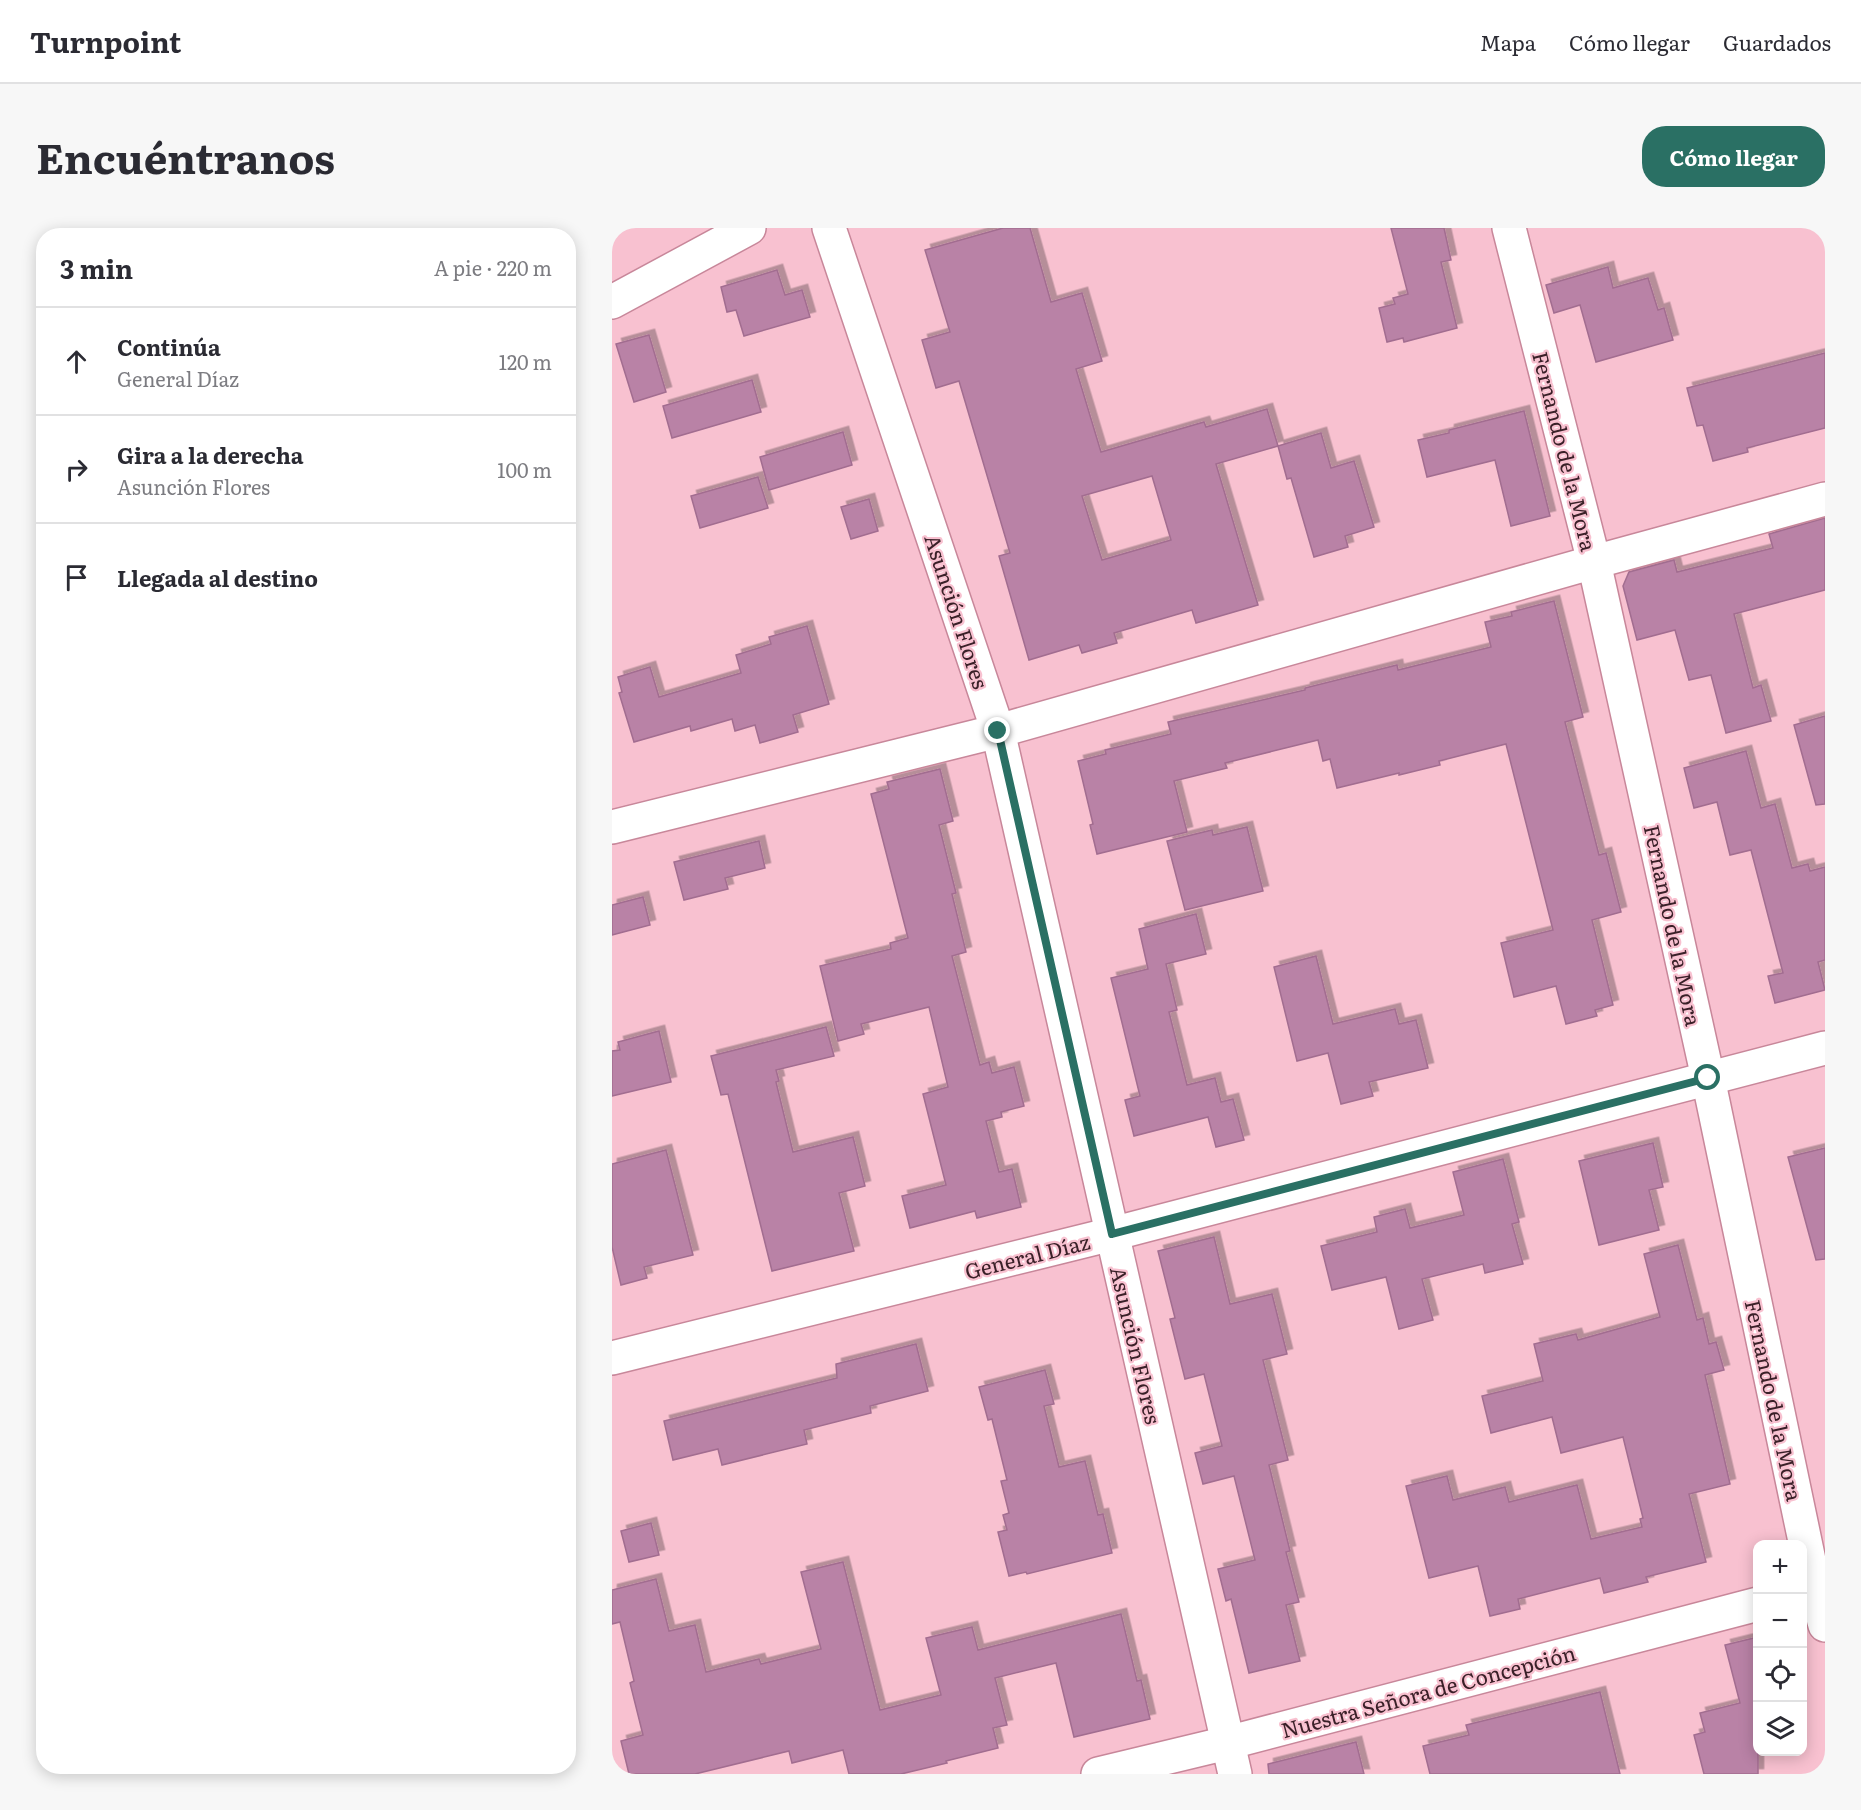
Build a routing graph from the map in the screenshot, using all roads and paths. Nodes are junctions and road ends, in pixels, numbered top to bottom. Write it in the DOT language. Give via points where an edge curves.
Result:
graph roads {
  1 [pos="749,228"];
  2 [pos="829,228"];
  3 [pos="1509,228"];
  4 [pos="612,302"];
  5 [pos="1825,499"];
  6 [pos="1594,562"];
  7 [pos="998,731"];
  8 [pos="612,827"];
  9 [pos="1825,1048"];
  10 [pos="1708,1078"];
  11 [pos="1112,1234"];
  12 [pos="612,1358"];
  13 [pos="1814,1590"];
  14 [pos="1753,1605"];
  15 [pos="1825,1625"];
  16 [pos="1227,1743"];
  17 [pos="1098,1774"];
  18 [pos="1235,1774"];
  1 -- 4 [label="street"];
  2 -- 7 [label="street, Asunción Flores"];
  3 -- 6 [label="street, Fernando de la Mora"];
  5 -- 6 [label="street"];
  6 -- 7 [label="street"];
  6 -- 10 [label="street, Fernando de la Mora"];
  7 -- 8 [label="street"];
  7 -- 11 [label="street, Asunción Flores"];
  9 -- 10 [label="street, General Díaz"];
  10 -- 11 [label="street, General Díaz"];
  10 -- 13 [label="street, Fernando de la Mora"];
  11 -- 12 [label="street, General Díaz"];
  11 -- 16 [label="street, Asunción Flores"];
  13 -- 15 [label="street, Fernando de la Mora"];
  14 -- 16 [label="street, Nuestra Señora de Concepción"];
  16 -- 17 [label="street, Nuestra Señora de Concepción"];
  16 -- 18 [label="street, Asunción Flores"];
}
